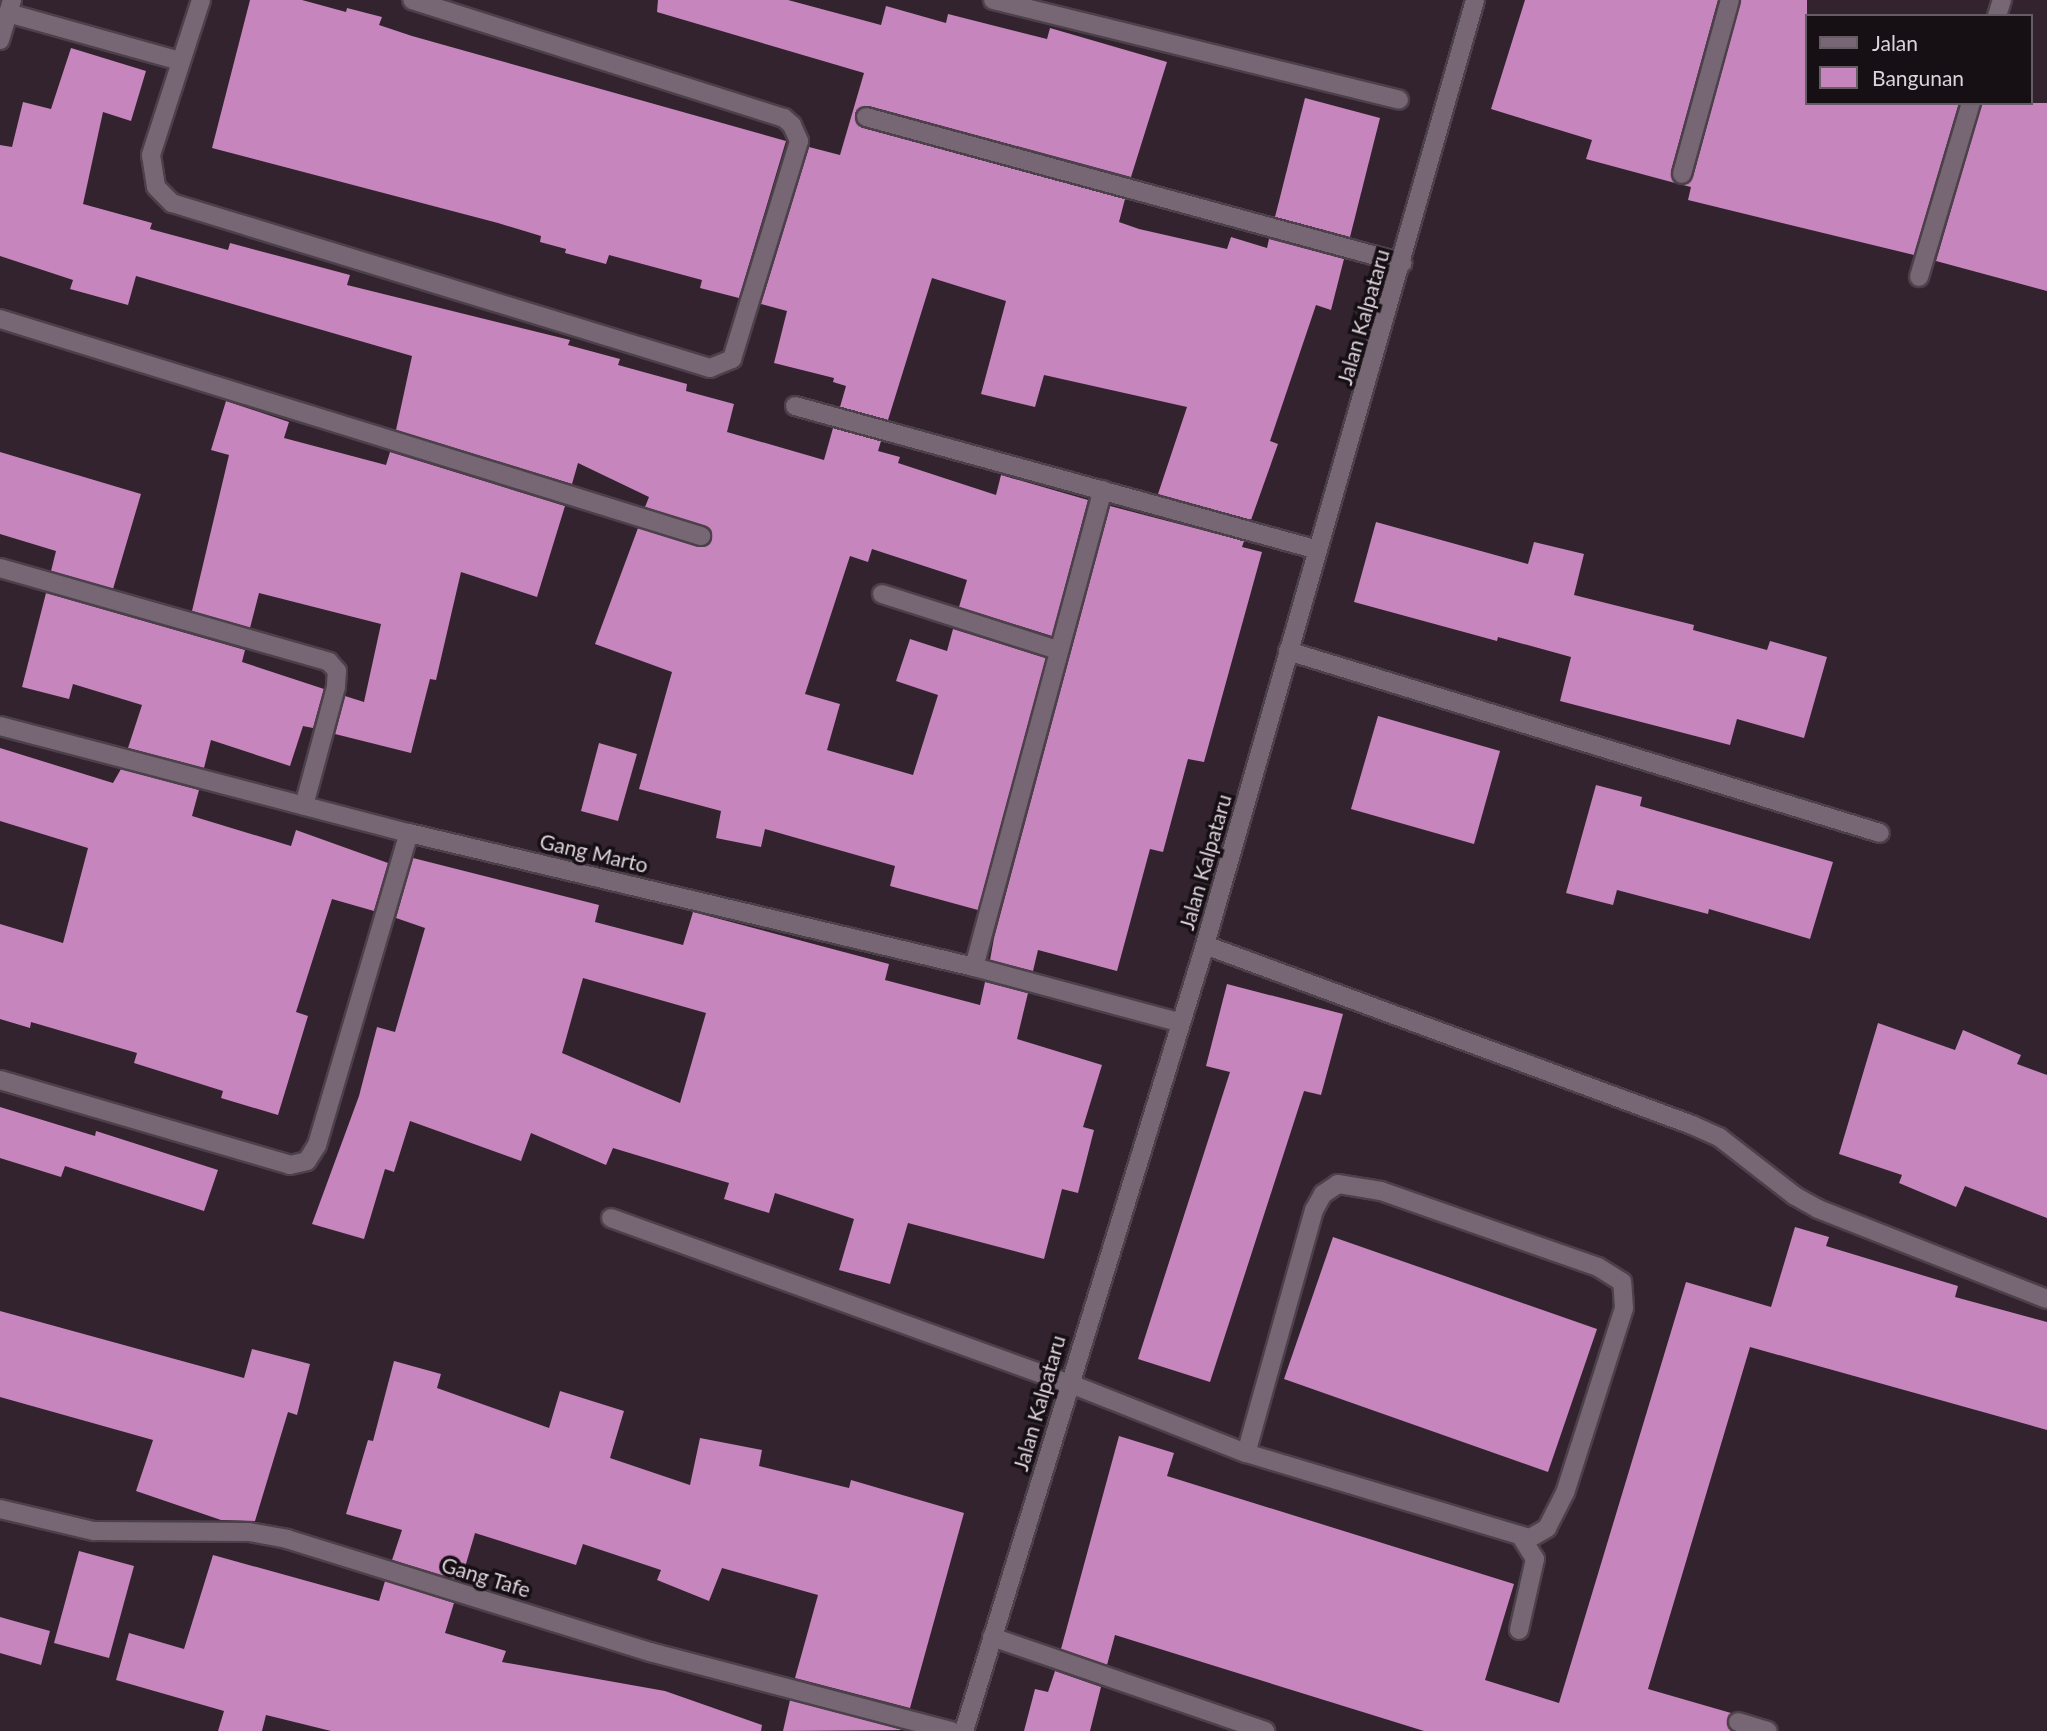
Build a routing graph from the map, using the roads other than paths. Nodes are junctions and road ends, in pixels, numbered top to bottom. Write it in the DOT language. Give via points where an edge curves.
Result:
graph roads {
  1 [pos="201,0"];
  2 [pos="412,0"];
  3 [pos="993,0"];
  4 [pos="1475,0"];
  5 [pos="1730,0"];
  6 [pos="10,6"];
  7 [pos="0,40"];
  8 [pos="180,61"];
  9 [pos="1399,100"];
  10 [pos="1970,105"];
  11 [pos="866,117"];
  12 [pos="1682,174"];
  13 [pos="1402,263"];
  14 [pos="1919,276"];
  15 [pos="0,319"];
  16 [pos="795,406"];
  17 [pos="1103,490"];
  18 [pos="701,536"];
  19 [pos="1318,550"];
  20 [pos="0,568"];
  21 [pos="882,594"];
  22 [pos="1058,650"];
  23 [pos="1288,651"];
  24 [pos="0,726"];
  25 [pos="304,806"];
  26 [pos="409,833"];
  27 [pos="1880,833"];
  28 [pos="1205,945"];
  29 [pos="974,967"];
  30 [pos="1178,1022"];
  31 [pos="0,1080"];
  32 [pos="611,1218"];
  33 [pos="2047,1299"];
  34 [pos="1068,1383"];
  35 [pos="1246,1453"];
  36 [pos="0,1509"];
  37 [pos="1521,1537"];
  38 [pos="1519,1630"];
  39 [pos="992,1637"];
  40 [pos="1738,1722"];
  41 [pos="952,1731"];
  42 [pos="964,1731"];
  43 [pos="1265,1731"];
  44 [pos="1768,1731"];
  1 -- 8 [label="street"];
  2 -- 8 [label="street" via="784,118 792,125 799,141 732,359 710,368 172,203 156,187 151,155"];
  3 -- 9 [label="street"];
  4 -- 13 [label="street, Jalan Kalpataru"];
  5 -- 12 [label="street"];
  6 -- 7 [label="street"];
  6 -- 8 [label="street"];
  10 -- 14 [label="street"];
  11 -- 13 [label="street"];
  13 -- 19 [label="street, Jalan Kalpataru"];
  15 -- 18 [label="street"];
  16 -- 17 [label="street"];
  17 -- 19 [label="street"];
  17 -- 22 [label="street"];
  19 -- 23 [label="street, Jalan Kalpataru"];
  20 -- 25 [label="street" via="329,662 337,671 336,687"];
  21 -- 22 [label="street"];
  22 -- 29 [label="street"];
  23 -- 27 [label="street"];
  23 -- 28 [label="street, Jalan Kalpataru"];
  24 -- 25 [label="street, Gang Marto"];
  25 -- 26 [label="street, Gang Marto"];
  26 -- 29 [label="street, Gang Marto"];
  26 -- 31 [label="street" via="317,1145 307,1161 290,1165"];
  28 -- 30 [label="street, Jalan Kalpataru"];
  28 -- 33 [label="street" via="1692,1125 1719,1137 1818,1209"];
  29 -- 30 [label="street, Gang Marto"];
  30 -- 34 [label="street, Jalan Kalpataru"];
  32 -- 34 [label="street"];
  34 -- 35 [label="street"];
  34 -- 39 [label="street, Jalan Kalpataru"];
  35 -- 37 [label="street"];
  35 -- 37 [label="street" via="1317,1202 1338,1184 1381,1191 1598,1267 1622,1282 1624,1308 1565,1493 1538,1537"];
  36 -- 41 [label="street, Gang Tafe" via="94,1531 249,1532 287,1539 650,1652"];
  37 -- 38 [label="street" via="1535,1559"];
  39 -- 42 [label="street, Jalan Kalpataru"];
  39 -- 43 [label="street"];
  40 -- 44 [label="street"];
}
